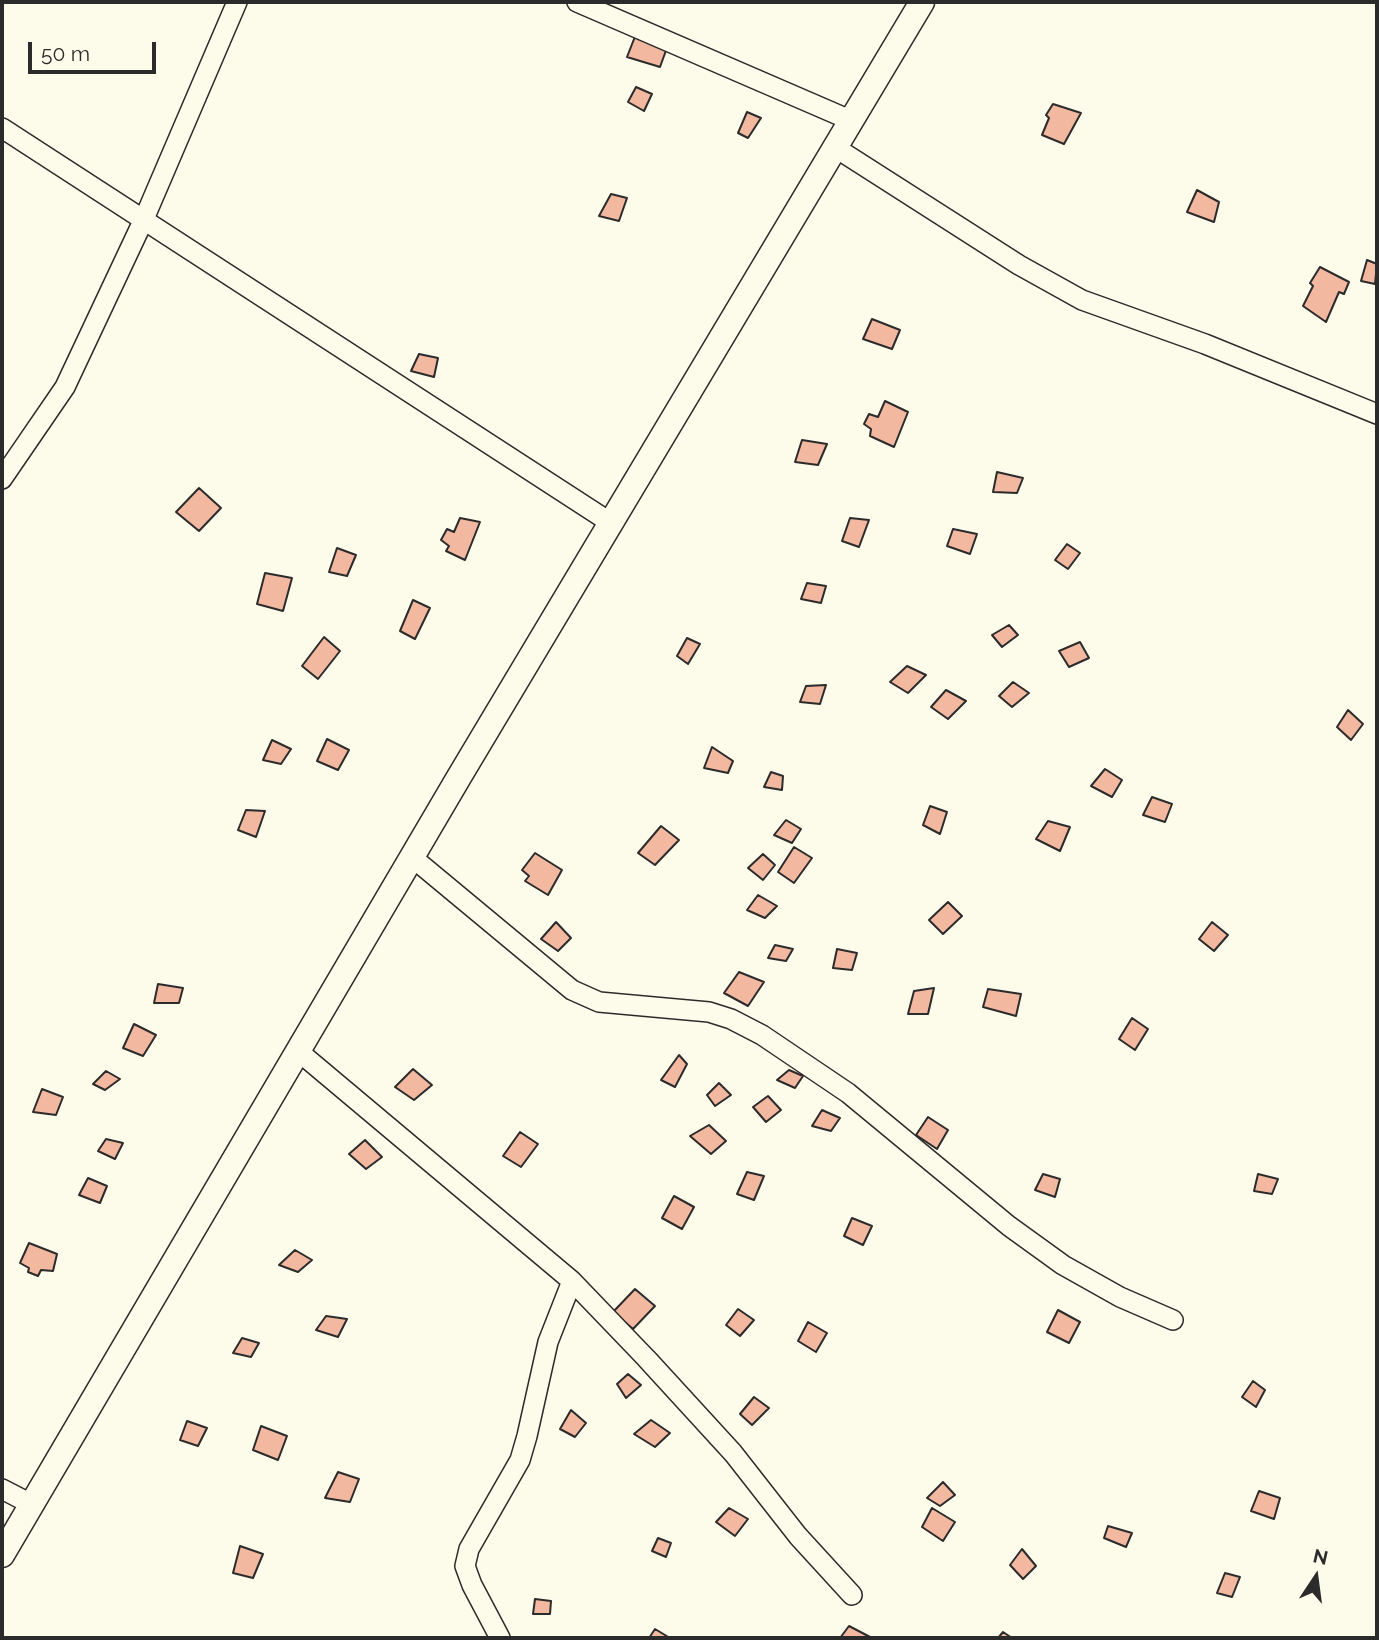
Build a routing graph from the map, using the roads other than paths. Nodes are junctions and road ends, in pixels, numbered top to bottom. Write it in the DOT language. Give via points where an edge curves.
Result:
graph roads {
  1 [pos="237,2"];
  2 [pos="576,2"];
  3 [pos="922,2"];
  4 [pos="850,120"];
  5 [pos="2,128"];
  6 [pos="836,148"];
  7 [pos="144,219"];
  8 [pos="1377,414"];
  9 [pos="2,479"];
  10 [pos="611,523"];
  11 [pos="413,858"];
  12 [pos="299,1051"];
  13 [pos="572,1281"];
  14 [pos="1173,1320"];
  15 [pos="2,1489"];
  16 [pos="31,1504"];
  17 [pos="2,1555"];
  18 [pos="852,1595"];
  19 [pos="500,1638"];
  1 -- 7 [label="street"];
  2 -- 4 [label="street"];
  3 -- 4 [label="main road"];
  4 -- 6 [label="main road"];
  5 -- 7 [label="street"];
  6 -- 8 [label="street" via="1082,300"];
  6 -- 10 [label="main road"];
  7 -- 9 [label="street" via="65,387"];
  7 -- 10 [label="street"];
  10 -- 11 [label="main road"];
  11 -- 12 [label="main road"];
  11 -- 14 [label="street" via="572,990 598,1002 709,1013 762,1035 848,1093 1063,1265 1119,1297"];
  12 -- 13 [label="street"];
  12 -- 16 [label="main road"];
  13 -- 18 [label="street" via="733,1453"];
  13 -- 19 [label="street" via="548,1342 520,1460 469,1549 465,1566"];
  15 -- 16 [label="street"];
  16 -- 17 [label="main road"];
}
